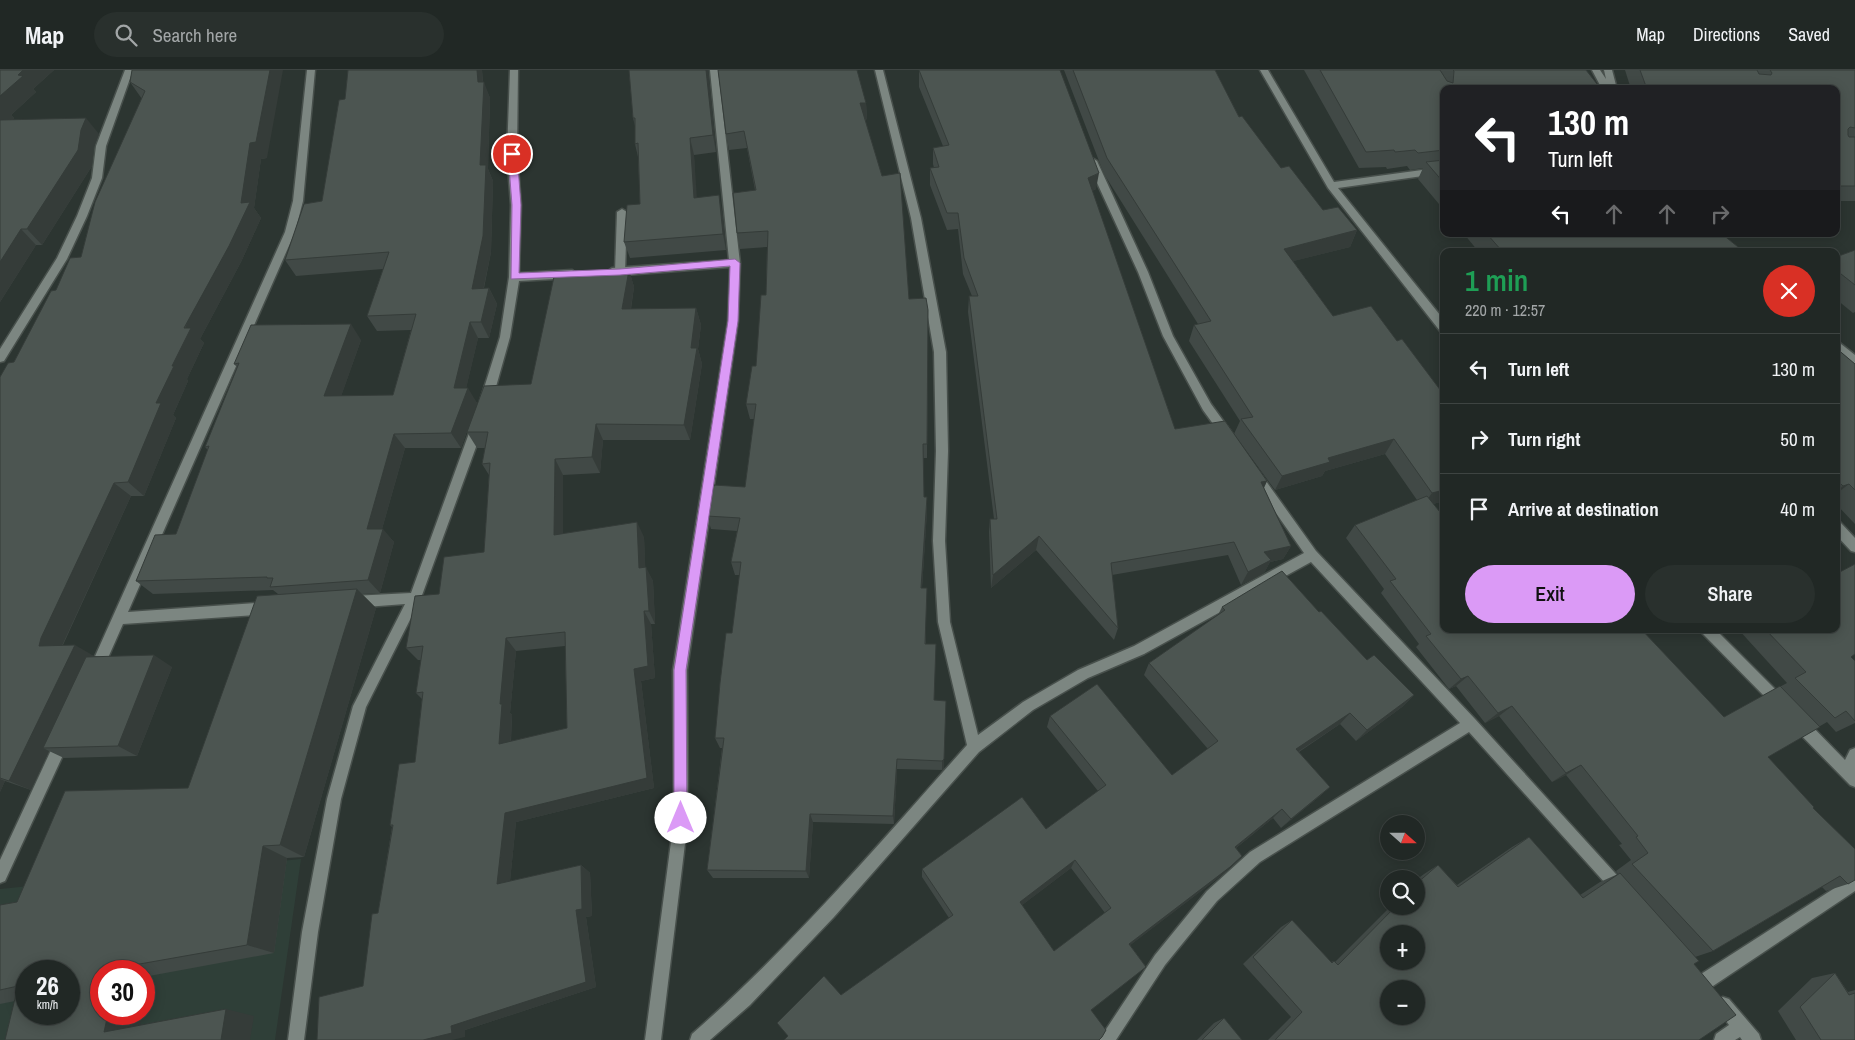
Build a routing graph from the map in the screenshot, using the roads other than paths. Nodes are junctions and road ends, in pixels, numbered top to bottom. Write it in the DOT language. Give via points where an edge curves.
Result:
graph roads {
  1 [pos="129,70"];
  2 [pos="311,70"];
  3 [pos="514,70"];
  4 [pos="714,70"];
  5 [pos="879,70"];
  6 [pos="1264,70"];
  7 [pos="1596,70"];
  8 [pos="1608,70"];
  9 [pos="1605,85"];
  10 [pos="1612,85"];
  11 [pos="1088,151"];
  12 [pos="1440,171"];
  13 [pos="1331,186"];
  14 [pos="622,212"];
  15 [pos="735,263"];
  16 [pos="620,272"];
  17 [pos="601,273"];
  18 [pos="582,274"];
  19 [pos="514,277"];
  20 [pos="1440,323"];
  21 [pos="1840,348"];
  22 [pos="0,358"];
  23 [pos="1855,361"];
  24 [pos="1235,446"];
  25 [pos="1246,461"];
  26 [pos="1840,530"];
  27 [pos="1855,547"];
  28 [pos="1312,555"];
  29 [pos="415,598"];
  30 [pos="336,603"];
  31 [pos="277,607"];
  32 [pos="120,618"];
  33 [pos="1711,633"];
  34 [pos="91,680"];
  35 [pos="1470,724"];
  36 [pos="70,725"];
  37 [pos="974,747"];
  38 [pos="1855,756"];
  39 [pos="1851,775"];
  40 [pos="0,876"];
  41 [pos="1855,882"];
  42 [pos="1630,901"];
  43 [pos="1741,1026"];
  44 [pos="296,1040"];
  45 [pos="652,1040"];
  46 [pos="698,1040"];
  47 [pos="1107,1040"];
  48 [pos="1722,1040"];
  49 [pos="1753,1040"];
  1 -- 22 [label="street" via="101,146 97,178 82,216 62,259"];
  2 -- 32 [label="street" via="298,201 290,232"];
  3 -- 19 [label="street"];
  4 -- 15 [label="street"];
  5 -- 37 [label="street" via="916,218 940,352 942,451 939,541 944,622"];
  6 -- 13 [label="street"];
  7 -- 9 [label="street"];
  8 -- 10 [label="street"];
  11 -- 24 [label="street" via="1168,336 1207,407"];
  12 -- 13 [label="street"];
  13 -- 20 [label="street"];
  14 -- 16 [label="street"];
  15 -- 16 [label="street"];
  15 -- 45 [label="street" via="733,321 680,670 681,818"];
  16 -- 17 [label="street"];
  18 -- 19 [label="street"];
  19 -- 29 [label="street" via="505,337 489,392"];
  21 -- 23 [label="street"];
  25 -- 28 [label="street"];
  26 -- 27 [label="street"];
  28 -- 35 [label="street"];
  28 -- 37 [label="street" via="1139,650 1083,674 1028,706"];
  29 -- 30 [label="street"];
  29 -- 44 [label="street" via="360,706 334,799 310,932"];
  31 -- 32 [label="street"];
  32 -- 34 [label="street"];
  33 -- 39 [label="street"];
  35 -- 42 [label="street"];
  35 -- 47 [label="street" via="1255,857 1212,896 1160,960"];
  36 -- 40 [label="street"];
  37 -- 46 [label="street" via="829,912 744,999"];
  38 -- 39 [label="street"];
  41 -- 43 [label="street" via="1701,978"];
  43 -- 48 [label="street"];
  43 -- 49 [label="street"];
}
